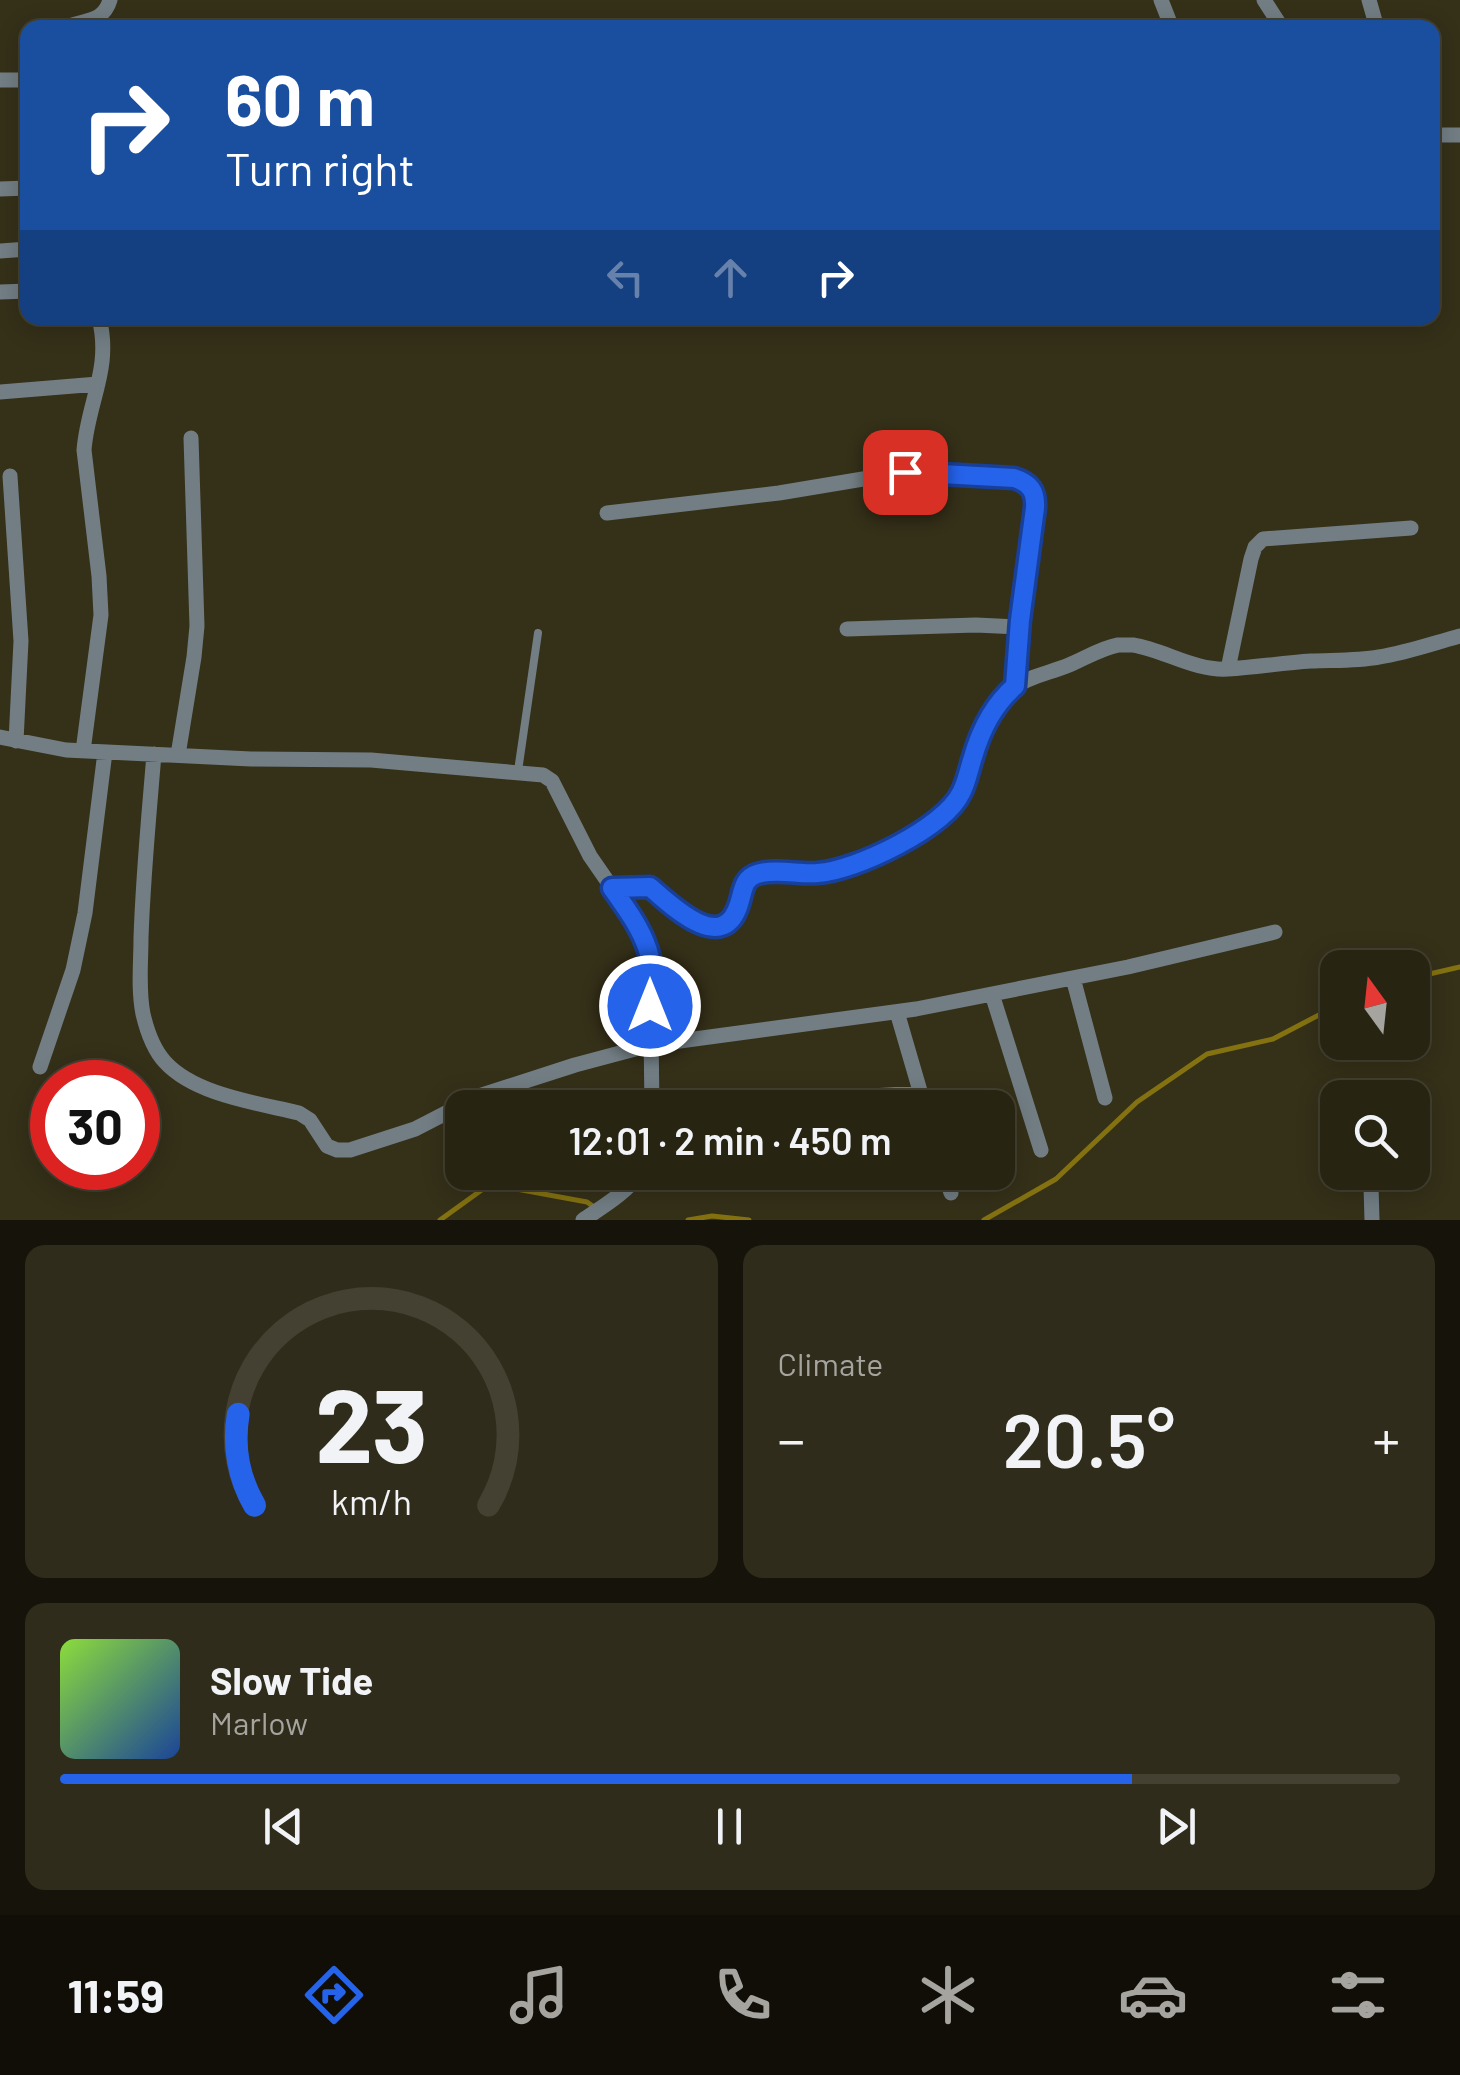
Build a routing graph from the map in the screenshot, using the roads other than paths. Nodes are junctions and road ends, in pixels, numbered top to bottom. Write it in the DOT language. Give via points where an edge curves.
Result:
graph roads {
  1 [pos="100,325"];
  2 [pos="98,384"];
  3 [pos="0,392"];
  4 [pos="191,438"];
  5 [pos="10,476"];
  6 [pos="607,513"];
  7 [pos="1411,528"];
  8 [pos="1020,627"];
  9 [pos="848,629"];
  10 [pos="538,632"];
  11 [pos="1460,636"];
  12 [pos="1228,669"];
  13 [pos="1015,686"];
  14 [pos="8,739"];
  15 [pos="83,751"];
  16 [pos="105,752"];
  17 [pos="154,754"];
  18 [pos="178,756"];
  19 [pos="518,771"];
  20 [pos="612,888"];
  21 [pos="1275,932"];
  22 [pos="1072,978"];
  23 [pos="992,994"];
  24 [pos="897,1012"];
  25 [pos="650,1045"];
  26 [pos="42,1060"];
  27 [pos="651,1090"];
  28 [pos="920,1090"];
  29 [pos="1105,1098"];
  30 [pos="1041,1150"];
  31 [pos="625,1190"];
  32 [pos="949,1190"];
  33 [pos="1371,1190"];
  34 [pos="950,1194"];
  35 [pos="586,1218"];
  36 [pos="1372,1220"];
  1 -- 2 [label="street" via="105,347"];
  2 -- 3 [label="street"];
  2 -- 15 [label="street" via="84,450 100,615"];
  4 -- 18 [label="street" via="196,626"];
  5 -- 14 [label="street" via="20,641"];
  6 -- 8 [label="street" via="905,472 1014,478 1036,496"];
  7 -- 12 [label="street" via="1263,539 1251,559"];
  8 -- 9 [label="street"];
  8 -- 13 [label="street"];
  10 -- 19 [label="lane"];
  11 -- 12 [label="street" via="1380,657"];
  12 -- 13 [label="street" via="1117,645"];
  13 -- 20 [label="street" via="984,724 954,805 911,838 836,870 756,874 747,880 732,920 720,927 694,922 650,887"];
  14 -- 15 [label="street"];
  15 -- 16 [label="street"];
  16 -- 17 [label="street"];
  16 -- 26 [label="street" via="85,913"];
  17 -- 18 [label="street"];
  17 -- 25 [label="street" via="142,1010 155,1050 184,1077 216,1093 300,1114 328,1146 350,1150 416,1129 478,1096"];
  18 -- 19 [label="street"];
  19 -- 20 [label="street" via="552,781"];
  20 -- 25 [label="street" via="650,956"];
  21 -- 22 [label="street"];
  22 -- 23 [label="street"];
  22 -- 29 [label="street"];
  23 -- 24 [label="street"];
  23 -- 30 [label="street"];
  24 -- 25 [label="street"];
  24 -- 28 [label="street"];
  25 -- 27 [label="street"];
  31 -- 35 [label="street"];
  32 -- 34 [label="street"];
  33 -- 36 [label="street"];
}
